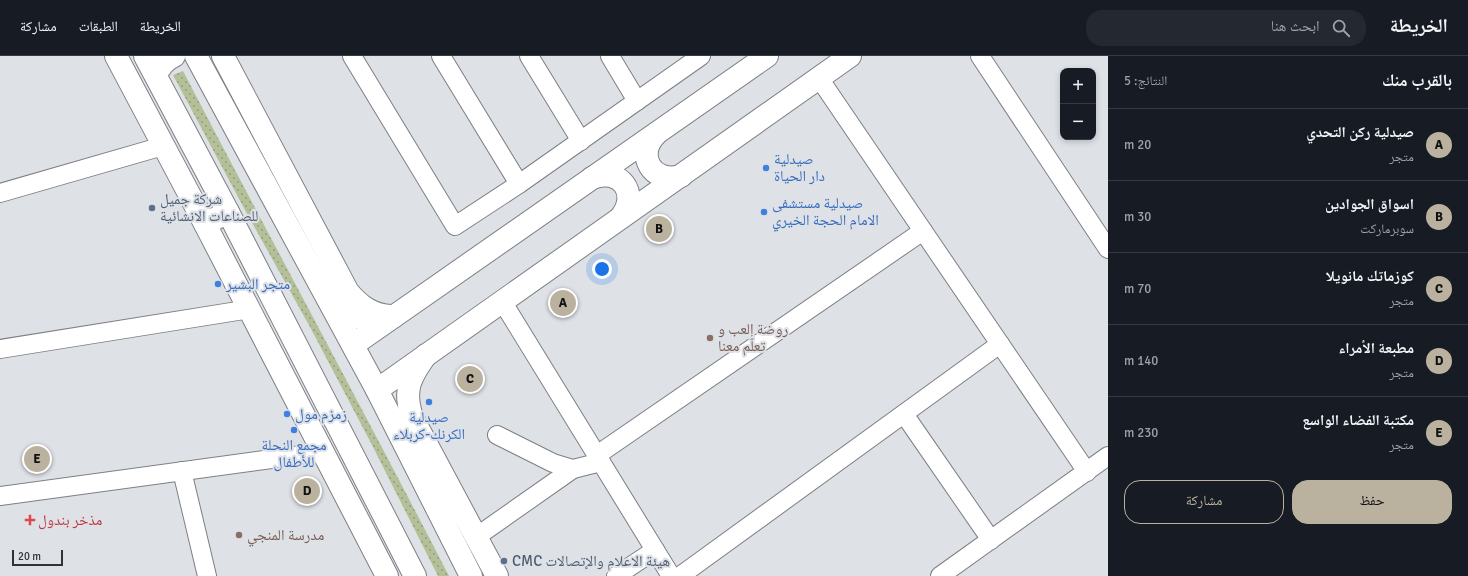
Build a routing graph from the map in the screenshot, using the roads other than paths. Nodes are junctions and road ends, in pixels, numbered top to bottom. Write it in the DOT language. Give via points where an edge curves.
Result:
graph roads {
  1 [pos="116,56"];
  2 [pos="145,56"];
  3 [pos="174,56"];
  4 [pos="223,56"];
  5 [pos="352,56"];
  6 [pos="441,56"];
  7 [pos="529,56"];
  8 [pos="610,56"];
  9 [pos="766,56"];
  10 [pos="850,56"];
  11 [pos="980,56"];
  12 [pos="195,57"];
  13 [pos="693,58"];
  14 [pos="156,75"];
  15 [pos="819,78"];
  16 [pos="637,101"];
  17 [pos="656,134"];
  18 [pos="581,141"];
  19 [pos="163,146"];
  20 [pos="681,176"];
  21 [pos="592,178"];
  22 [pos="519,184"];
  23 [pos="0,193"];
  24 [pos="228,212"];
  25 [pos="621,216"];
  26 [pos="205,224"];
  27 [pos="923,231"];
  28 [pos="1108,249"];
  29 [pos="328,299"];
  30 [pos="502,301"];
  31 [pos="250,309"];
  32 [pos="394,316"];
  33 [pos="1000,344"];
  34 [pos="353,345"];
  35 [pos="0,349"];
  36 [pos="426,355"];
  37 [pos="377,390"];
  38 [pos="904,414"];
  39 [pos="497,435"];
  40 [pos="402,439"];
  41 [pos="322,452"];
  42 [pos="1108,456"];
  43 [pos="599,458"];
  44 [pos="573,469"];
  45 [pos="182,471"];
  46 [pos="1087,472"];
  47 [pos="0,496"];
  48 [pos="476,537"];
  49 [pos="991,540"];
  50 [pos="655,550"];
  51 [pos="963,570"];
  52 [pos="207,576"];
  53 [pos="387,576"];
  54 [pos="415,576"];
  55 [pos="472,576"];
  56 [pos="497,576"];
  57 [pos="616,576"];
  58 [pos="671,576"];
  59 [pos="680,576"];
  60 [pos="940,576"];
  1 -- 19 [label="main road"];
  2 -- 14 [label="main road"];
  3 -- 14 [label="main road" via="161,66"];
  4 -- 32 [label="main road" via="348,292 363,308 374,313"];
  5 -- 22 [label="street" via="456,226"];
  6 -- 22 [label="street"];
  7 -- 18 [label="street"];
  8 -- 16 [label="street"];
  9 -- 17 [label="main road"];
  10 -- 15 [label="main road"];
  11 -- 28 [label="street"];
  12 -- 29 [label="main road"];
  13 -- 16 [label="street"];
  14 -- 24 [label="main road"];
  15 -- 20 [label="main road"];
  15 -- 27 [label="street"];
  16 -- 18 [label="street"];
  17 -- 20 [label="main road" via="646,150 648,163 662,176"];
  17 -- 21 [label="main road"];
  18 -- 22 [label="street"];
  19 -- 23 [label="street"];
  19 -- 26 [label="main road"];
  20 -- 25 [label="main road"];
  21 -- 25 [label="main road" via="604,174 622,182 629,199 628,206"];
  21 -- 32 [label="main road"];
  24 -- 26 [label="main road"];
  24 -- 54 [label="main road"];
  25 -- 30 [label="main road"];
  26 -- 31 [label="main road"];
  27 -- 33 [label="street"];
  27 -- 43 [label="street"];
  29 -- 32 [label="main road" via="348,314 362,319 376,321"];
  29 -- 34 [label="main road"];
  30 -- 36 [label="main road"];
  30 -- 43 [label="street"];
  31 -- 35 [label="street"];
  31 -- 41 [label="main road"];
  32 -- 34 [label="main road"];
  33 -- 38 [label="street"];
  33 -- 46 [label="street"];
  34 -- 37 [label="main road"];
  36 -- 37 [label="main road"];
  36 -- 40 [label="main road" via="407,376 399,394 396,411"];
  36 -- 48 [label="main road" via="409,383 408,405"];
  37 -- 40 [label="main road"];
  38 -- 49 [label="street"];
  38 -- 59 [label="street"];
  39 -- 44 [label="street" via="553,463"];
  40 -- 55 [label="main road"];
  41 -- 45 [label="street"];
  41 -- 53 [label="main road"];
  42 -- 46 [label="street"];
  43 -- 44 [label="street"];
  43 -- 50 [label="street"];
  44 -- 48 [label="street"];
  45 -- 47 [label="street"];
  45 -- 52 [label="street"];
  46 -- 49 [label="street"];
  48 -- 56 [label="main road"];
  49 -- 51 [label="street"];
  50 -- 57 [label="street"];
  50 -- 58 [label="street"];
  51 -- 60 [label="street"];
}
